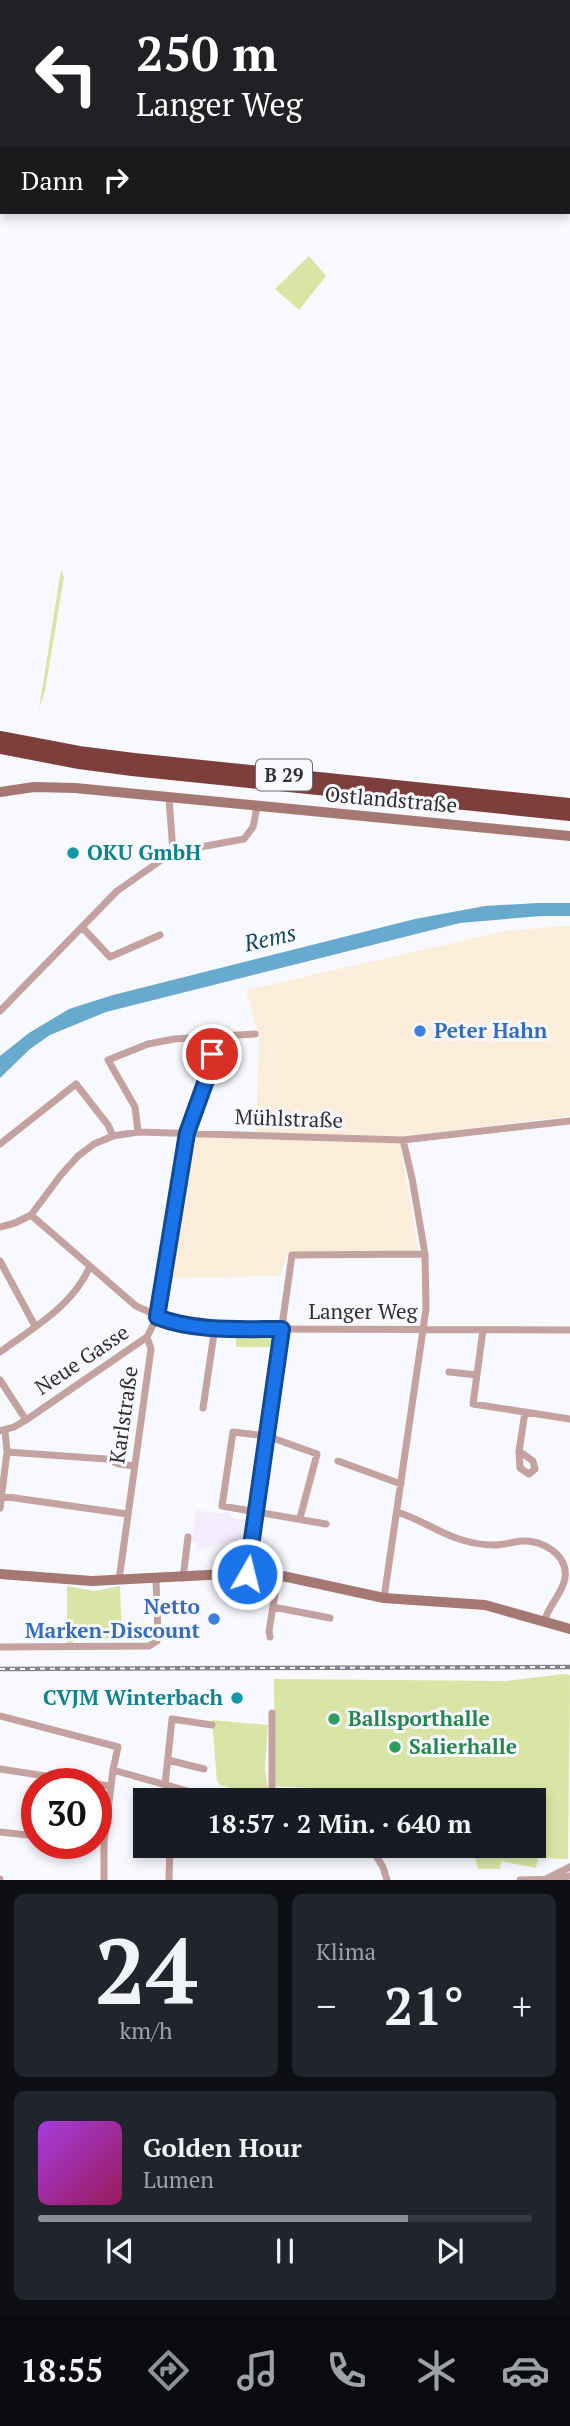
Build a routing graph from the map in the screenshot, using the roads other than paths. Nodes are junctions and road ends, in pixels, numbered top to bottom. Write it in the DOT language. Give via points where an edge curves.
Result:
graph roads {
  1 [pos="0,737"];
  2 [pos="0,748"];
  3 [pos="0,792"];
  4 [pos="169,798"];
  5 [pos="570,804"];
  6 [pos="257,807"];
  7 [pos="570,815"];
  8 [pos="570,836"];
  9 [pos="173,852"];
  10 [pos="82,927"];
  11 [pos="160,935"];
  12 [pos="0,1011"];
  13 [pos="255,1034"];
  14 [pos="216,1037"];
  15 [pos="570,1121"];
  16 [pos="138,1132"];
  17 [pos="187,1133"];
  18 [pos="113,1136"];
  19 [pos="403,1140"];
  20 [pos="0,1144"];
  21 [pos="31,1215"];
  22 [pos="0,1227"];
  23 [pos="425,1254"];
  24 [pos="0,1261"];
  25 [pos="90,1266"];
  26 [pos="157,1317"];
  27 [pos="35,1326"];
  28 [pos="215,1328"];
  29 [pos="282,1329"];
  30 [pos="422,1330"];
  31 [pos="484,1330"];
  32 [pos="570,1330"];
  33 [pos="148,1337"];
  34 [pos="0,1352"];
  35 [pos="449,1372"];
  36 [pos="477,1375"];
  37 [pos="0,1380"];
  38 [pos="203,1408"];
  39 [pos="525,1412"];
  40 [pos="570,1419"];
  41 [pos="26,1420"];
  42 [pos="2,1431"];
  43 [pos="267,1436"];
  44 [pos="519,1451"];
  45 [pos="7,1452"];
  46 [pos="338,1461"];
  47 [pos="134,1466"];
  48 [pos="401,1484"];
  49 [pos="1,1496"];
  50 [pos="0,1508"];
  51 [pos="397,1512"];
  52 [pos="256,1513"];
  53 [pos="127,1514"];
  54 [pos="300,1518"];
  55 [pos="326,1524"];
  56 [pos="188,1537"];
  57 [pos="0,1574"];
  58 [pos="247,1574"];
  59 [pos="278,1576"];
  60 [pos="183,1578"];
  61 [pos="156,1579"];
  62 [pos="119,1580"];
  63 [pos="384,1598"];
  64 [pos="273,1607"];
  65 [pos="330,1618"];
  66 [pos="544,1622"];
  67 [pos="570,1629"];
  68 [pos="270,1637"];
  69 [pos="0,1647"];
  70 [pos="272,1713"];
  71 [pos="0,1716"];
  72 [pos="212,1725"];
  73 [pos="169,1760"];
  74 [pos="0,1769"];
  75 [pos="204,1769"];
  76 [pos="113,1770"];
  77 [pos="21,1772"];
  78 [pos="112,1775"];
  79 [pos="165,1785"];
  80 [pos="173,1788"];
  81 [pos="272,1788"];
  82 [pos="0,1832"];
  83 [pos="21,1834"];
  84 [pos="170,1858"];
  85 [pos="377,1858"];
  86 [pos="102,1859"];
  87 [pos="570,1867"];
  88 [pos="570,1876"];
  89 [pos="547,1878"];
  90 [pos="104,1880"];
  91 [pos="169,1880"];
  92 [pos="387,1880"];
  93 [pos="520,1880"];
  1 -- 5 [label="highway, B 29" via="134,760"];
  2 -- 7 [label="highway, B 29" via="132,770"];
  3 -- 4 [label="street, Ostlandstraße" via="62,787"];
  4 -- 6 [label="street, Ostlandstraße"];
  4 -- 9 [label="street"];
  6 -- 8 [label="street, Ostlandstraße"];
  6 -- 9 [label="street" via="253,827 244,839"];
  9 -- 10 [label="street" via="117,891"];
  10 -- 11 [label="street" via="110,957"];
  10 -- 12 [label="street"];
  13 -- 14 [label="street"];
  14 -- 16 [label="street" via="148,1044 108,1060 135,1107"];
  14 -- 17 [label="street, Karlstraße"];
  15 -- 19 [label="street, Mühlstraße"];
  16 -- 17 [label="street, Mühlstraße"];
  16 -- 18 [label="street, Mühlstraße"];
  17 -- 19 [label="street, Mühlstraße"];
  17 -- 26 [label="street, Karlstraße"];
  18 -- 20 [label="street" via="76,1084"];
  18 -- 21 [label="street, Mühlstraße" via="78,1156"];
  19 -- 23 [label="street"];
  21 -- 22 [label="street"];
  21 -- 25 [label="street, Langer Weg"];
  23 -- 29 [label="street" via="292,1255"];
  23 -- 30 [label="street"];
  24 -- 27 [label="street"];
  25 -- 26 [label="street, Langer Weg" via="136,1306"];
  25 -- 27 [label="street" via="55,1314"];
  26 -- 28 [label="street, Langer Weg"];
  26 -- 33 [label="street, Karlstraße"];
  27 -- 34 [label="street"];
  28 -- 29 [label="street, Langer Weg"];
  28 -- 38 [label="street"];
  29 -- 30 [label="street, Langer Weg"];
  29 -- 43 [label="street"];
  30 -- 31 [label="street, Langer Weg"];
  30 -- 48 [label="street"];
  31 -- 32 [label="street, Langer Weg"];
  31 -- 36 [label="street"];
  33 -- 41 [label="street, Neue Gasse"];
  33 -- 47 [label="street, Karlstraße" via="151,1349"];
  35 -- 36 [label="street"];
  36 -- 39 [label="street" via="473,1404"];
  37 -- 41 [label="street"];
  39 -- 40 [label="street"];
  39 -- 44 [label="street"];
  41 -- 42 [label="street, Neue Gasse"];
  42 -- 45 [label="street"];
  43 -- 52 [label="street"];
  43 -- 52 [label="street" via="233,1432 222,1506"];
  43 -- 54 [label="street" via="317,1454"];
  45 -- 47 [label="street" via="106,1459"];
  45 -- 49 [label="street"];
  46 -- 48 [label="street"];
  47 -- 53 [label="street, Karlstraße"];
  48 -- 51 [label="street"];
  49 -- 50 [label="street"];
  49 -- 53 [label="street"];
  51 -- 63 [label="street"];
  51 -- 66 [label="street" via="462,1540 491,1545 522,1541 558,1553 565,1577"];
  52 -- 54 [label="street"];
  52 -- 58 [label="street"];
  53 -- 62 [label="street, Karlstraße"];
  54 -- 55 [label="street"];
  56 -- 60 [label="street"];
  57 -- 62 [label="street"];
  58 -- 59 [label="street"];
  58 -- 60 [label="street"];
  59 -- 63 [label="street"];
  59 -- 64 [label="street"];
  60 -- 61 [label="street"];
  61 -- 62 [label="street"];
  61 -- 69 [label="street" via="158,1635 149,1646"];
  63 -- 66 [label="street" via="485,1605"];
  64 -- 65 [label="street"];
  64 -- 68 [label="street"];
  66 -- 67 [label="street"];
  70 -- 81 [label="street"];
  71 -- 76 [label="street" via="118,1746"];
  72 -- 73 [label="street" via="172,1719"];
  73 -- 75 [label="street"];
  73 -- 79 [label="street"];
  74 -- 77 [label="street"];
  76 -- 78 [label="street"];
  76 -- 79 [label="street"];
  79 -- 80 [label="street"];
  82 -- 83 [label="street"];
  84 -- 91 [label="street"];
  85 -- 92 [label="street"];
  86 -- 90 [label="street"];
  87 -- 89 [label="street"];
  88 -- 89 [label="street"];
  89 -- 93 [label="street"];
}
